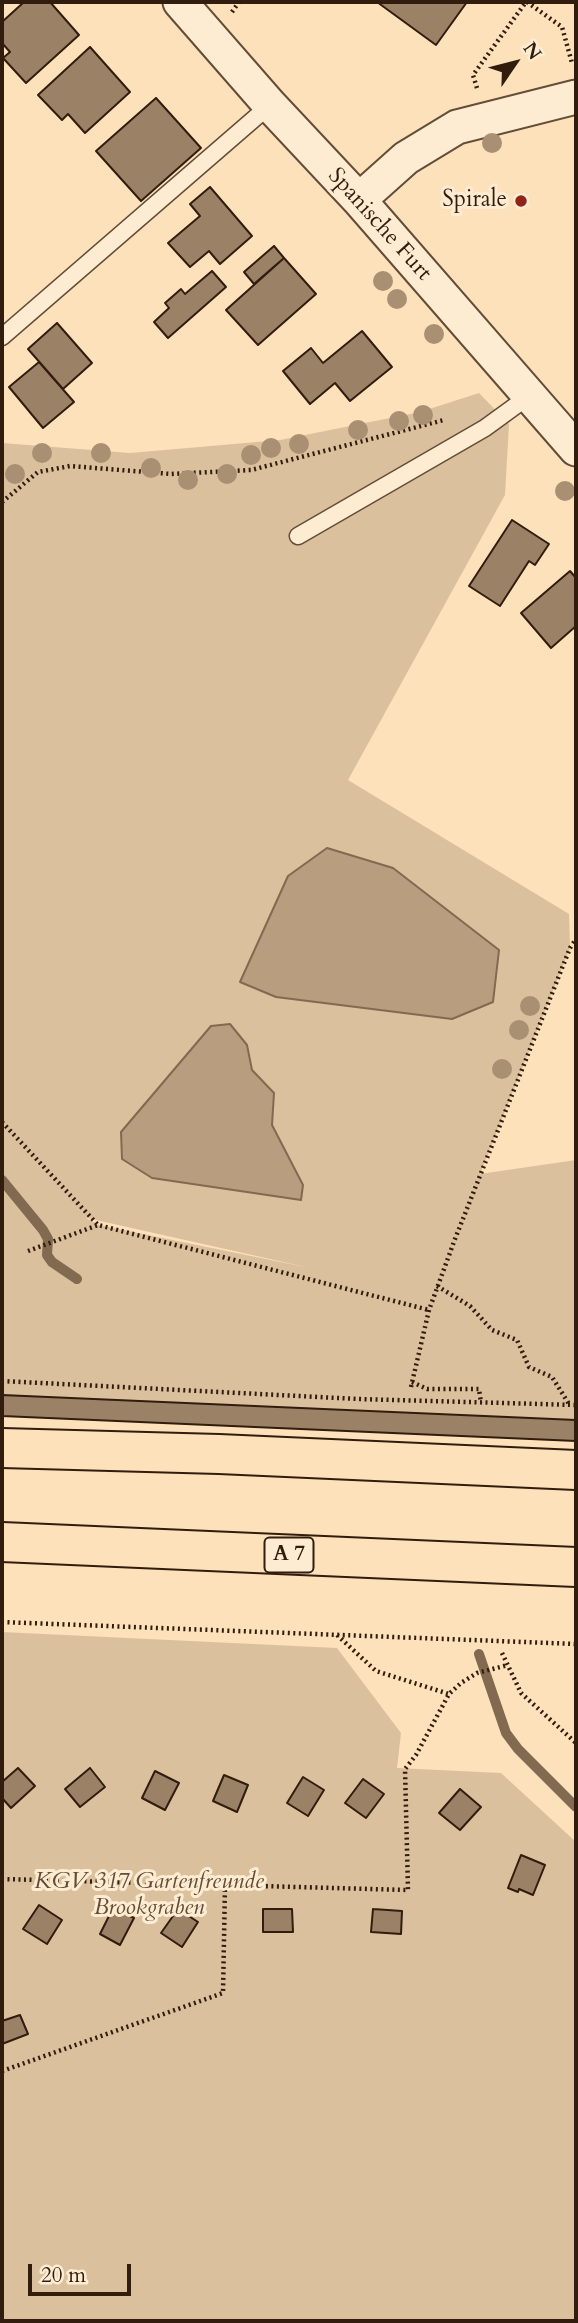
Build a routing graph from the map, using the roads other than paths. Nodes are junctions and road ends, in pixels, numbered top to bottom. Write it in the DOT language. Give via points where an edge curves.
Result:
graph roads {
  1 [pos="180,2"];
  2 [pos="574,82"];
  3 [pos="270,105"];
  4 [pos="359,200"];
  5 [pos="2,337"];
  6 [pos="529,396"];
  7 [pos="576,450"];
  8 [pos="298,536"];
  9 [pos="2,1448"];
  10 [pos="576,1470"];
  11 [pos="2,1542"];
  12 [pos="576,1567"];
  1 -- 3 [label="street, Spanische Furt"];
  2 -- 4 [label="street" via="486,120 457,127 406,158"];
  3 -- 4 [label="street, Spanische Furt"];
  3 -- 5 [label="lane"];
  4 -- 6 [label="street, Spanische Furt"];
  6 -- 7 [label="street, Spanische Furt"];
  6 -- 8 [label="lane" via="485,428"];
  9 -- 10 [label="highway"];
  11 -- 12 [label="highway, A 7"];
}
